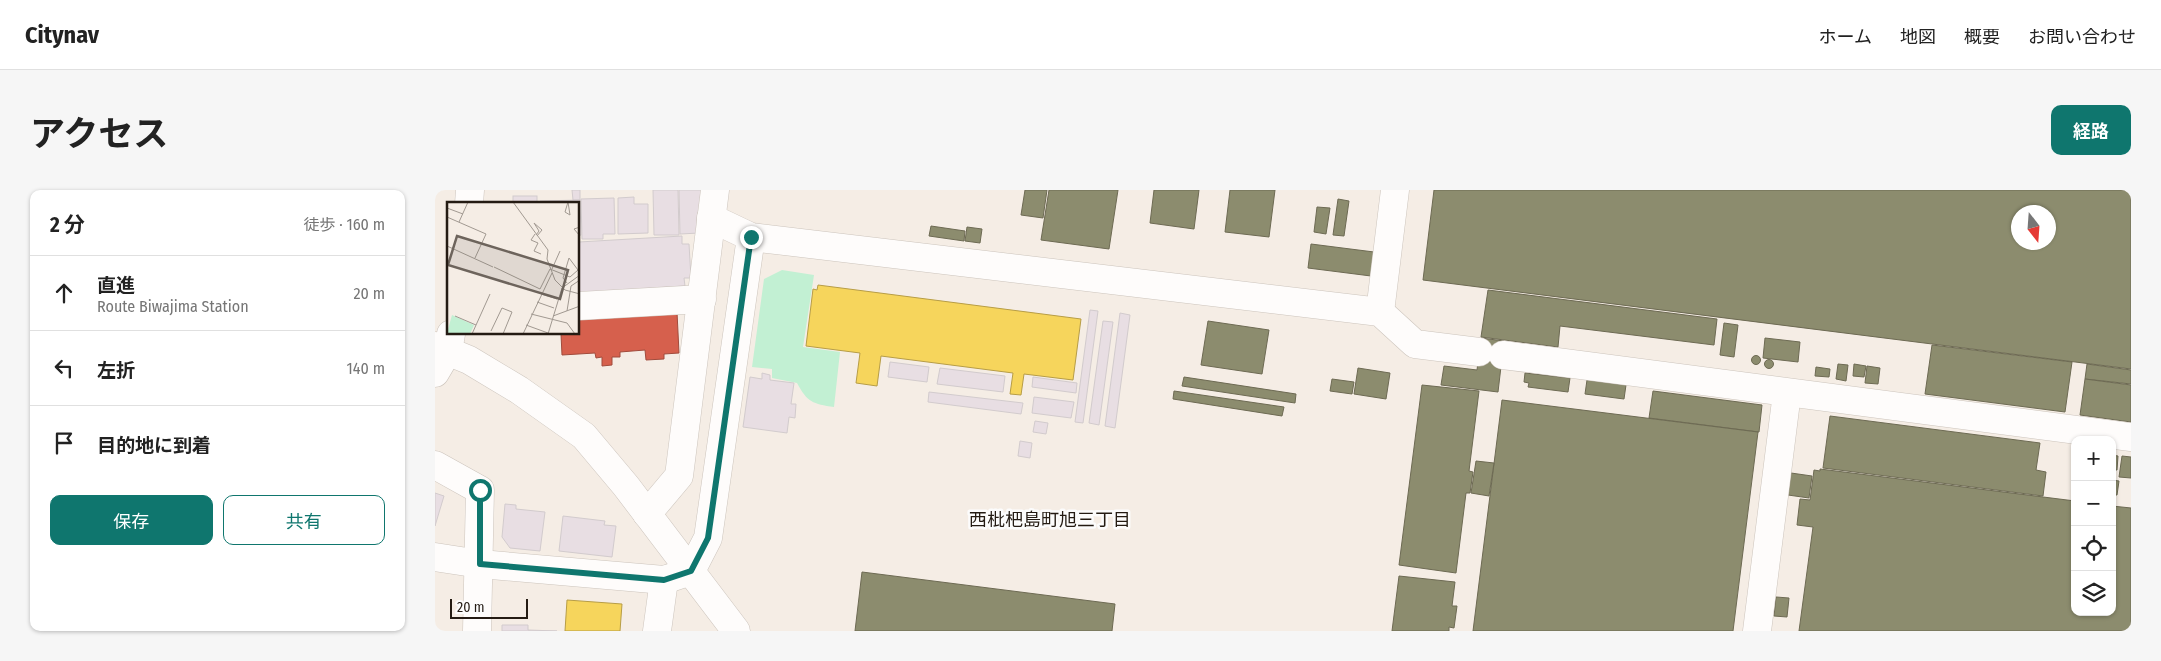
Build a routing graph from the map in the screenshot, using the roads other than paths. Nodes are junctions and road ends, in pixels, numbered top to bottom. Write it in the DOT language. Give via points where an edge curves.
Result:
graph roads {
  1 [pos="715,190"];
  2 [pos="1395,190"];
  3 [pos="711,218"];
  4 [pos="751,237"];
  5 [pos="702,299"];
  6 [pos="580,306"];
  7 [pos="1380,312"];
  8 [pos="442,351"];
  9 [pos="1787,392"];
  10 [pos="2131,437"];
  11 [pos="435,465"];
  12 [pos="647,514"];
  13 [pos="435,556"];
  14 [pos="480,564"];
  15 [pos="691,571"];
  16 [pos="664,580"];
  17 [pos="477,631"];
  18 [pos="657,631"];
  19 [pos="737,631"];
  20 [pos="1757,631"];
  1 -- 3 [label="street"];
  2 -- 7 [label="street"];
  3 -- 4 [label="street"];
  3 -- 5 [label="street"];
  4 -- 7 [label="street"];
  4 -- 15 [label="street" via="708,538"];
  5 -- 6 [label="street"];
  5 -- 12 [label="street" via="679,476"];
  7 -- 9 [label="street" via="1415,344"];
  8 -- 12 [label="street" via="469,360 519,390 584,436"];
  9 -- 10 [label="street"];
  9 -- 20 [label="street"];
  11 -- 14 [label="street" via="480,490"];
  12 -- 15 [label="street"];
  13 -- 14 [label="street"];
  14 -- 16 [label="street"];
  14 -- 17 [label="street"];
  15 -- 16 [label="street"];
  15 -- 19 [label="street"];
  16 -- 18 [label="street"];
}
